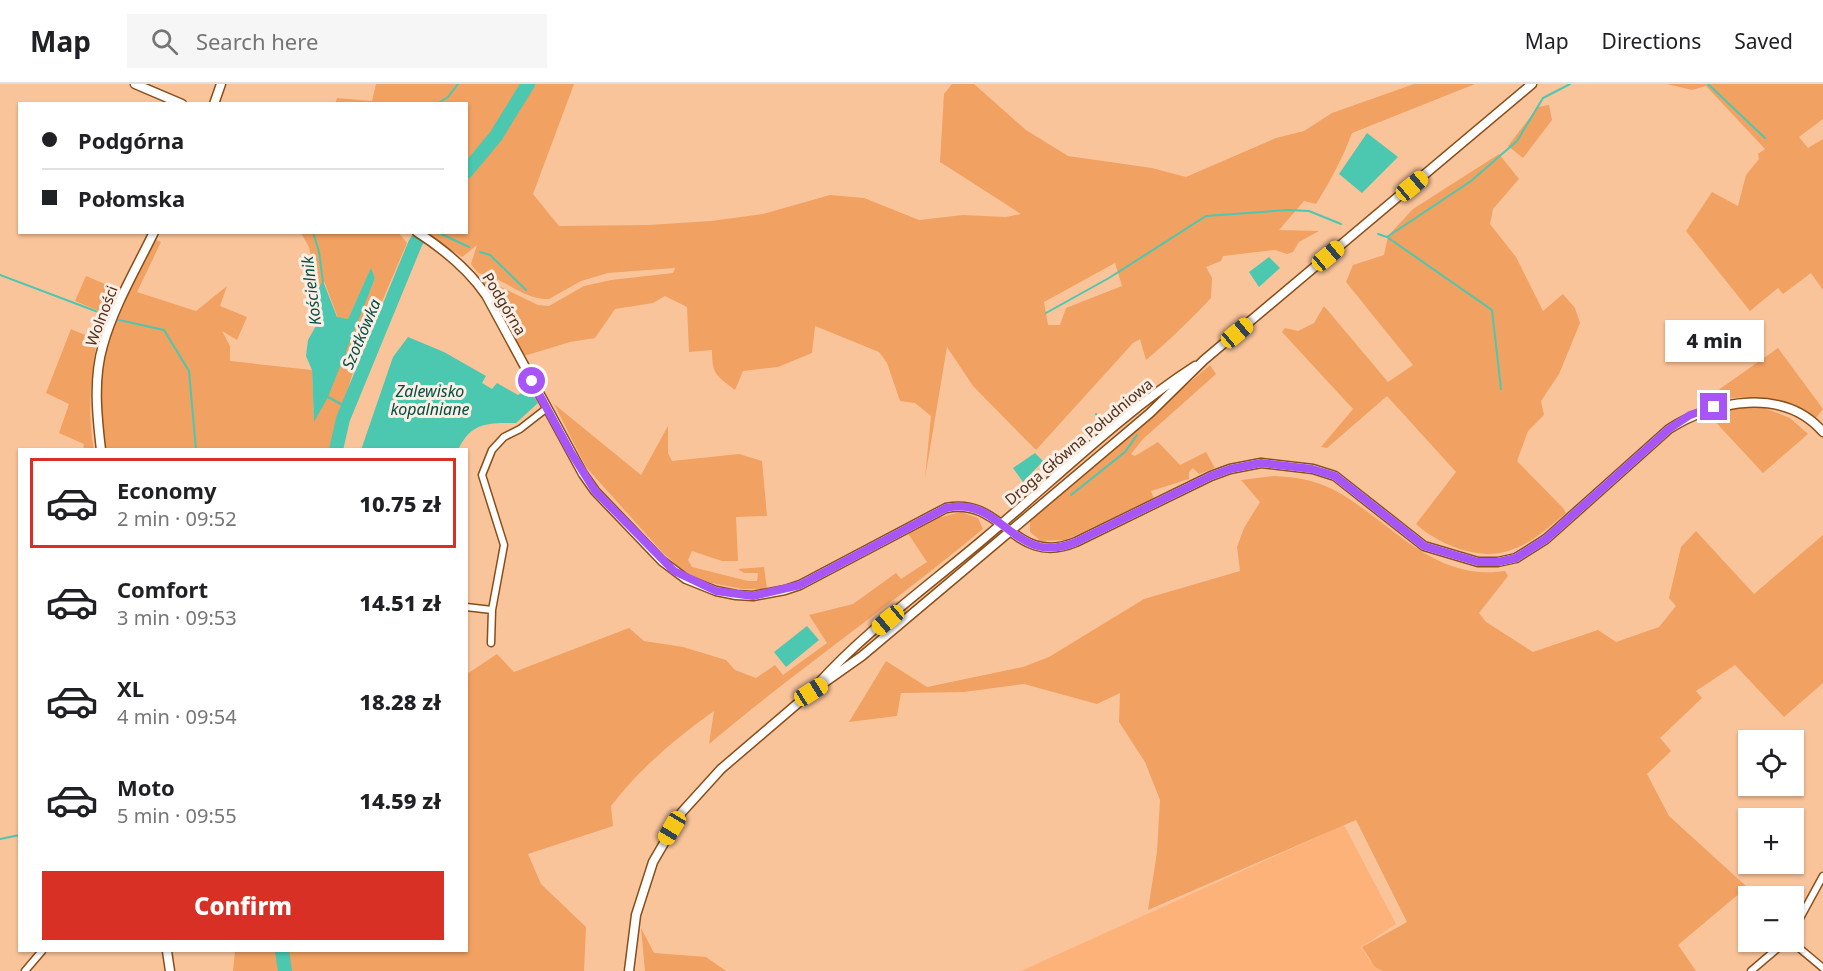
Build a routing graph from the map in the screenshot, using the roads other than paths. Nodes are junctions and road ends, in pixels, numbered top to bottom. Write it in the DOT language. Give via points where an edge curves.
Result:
graph roads {
  1 [pos="135,84"];
  2 [pos="221,84"];
  3 [pos="1532,84"];
  4 [pos="177,102"];
  5 [pos="215,102"];
  6 [pos="153,234"];
  7 [pos="420,234"];
  8 [pos="1204,360"];
  9 [pos="547,408"];
  10 [pos="1823,432"];
  11 [pos="101,448"];
  12 [pos="1001,525"];
  13 [pos="1011,530"];
  14 [pos="468,607"];
  15 [pos="492,610"];
  16 [pos="491,643"];
  17 [pos="811,692"];
  18 [pos="1823,876"];
  19 [pos="1804,911"];
  20 [pos="41,952"];
  21 [pos="167,952"];
  22 [pos="1773,952"];
  23 [pos="1804,952"];
  24 [pos="1823,968"];
  25 [pos="26,971"];
  26 [pos="170,971"];
  27 [pos="629,971"];
  28 [pos="1751,971"];
  1 -- 4 [label="main road"];
  2 -- 5 [label="main road"];
  3 -- 8 [label="main road, Droga Główna Południowa"];
  6 -- 11 [label="main road, Wolności" via="102,346 97,386"];
  7 -- 9 [label="main road, Podgórna" via="474,278"];
  8 -- 12 [label="main road, Droga Główna Południowa" via="1149,400"];
  8 -- 13 [label="main road, Droga Główna Południowa" via="1150,413"];
  9 -- 12 [label="main road, Podgórna" via="595,491 674,571 716,591 753,596 800,585 940,510 977,508"];
  9 -- 15 [label="street" via="504,437 492,450 482,475 504,545"];
  10 -- 13 [label="main road, Podgórna" via="1801,415 1776,405 1743,402 1690,415 1661,436 1546,539 1516,558 1498,562 1478,562 1424,546 1335,476 1292,464 1261,463 1230,469 1058,548 1035,547"];
  12 -- 13 [label="main road, Podgórna"];
  12 -- 17 [label="main road, Droga Główna Południowa" via="856,647"];
  13 -- 17 [label="main road, Droga Główna Południowa" via="870,649"];
  14 -- 15 [label="street"];
  15 -- 16 [label="street"];
  17 -- 27 [label="main road, Droga Główna Południowa" via="722,769 676,820 644,884 634,922"];
  18 -- 19 [label="street"];
  20 -- 25 [label="street"];
  21 -- 26 [label="main road"];
  22 -- 28 [label="street"];
  23 -- 24 [label="street"];
}
